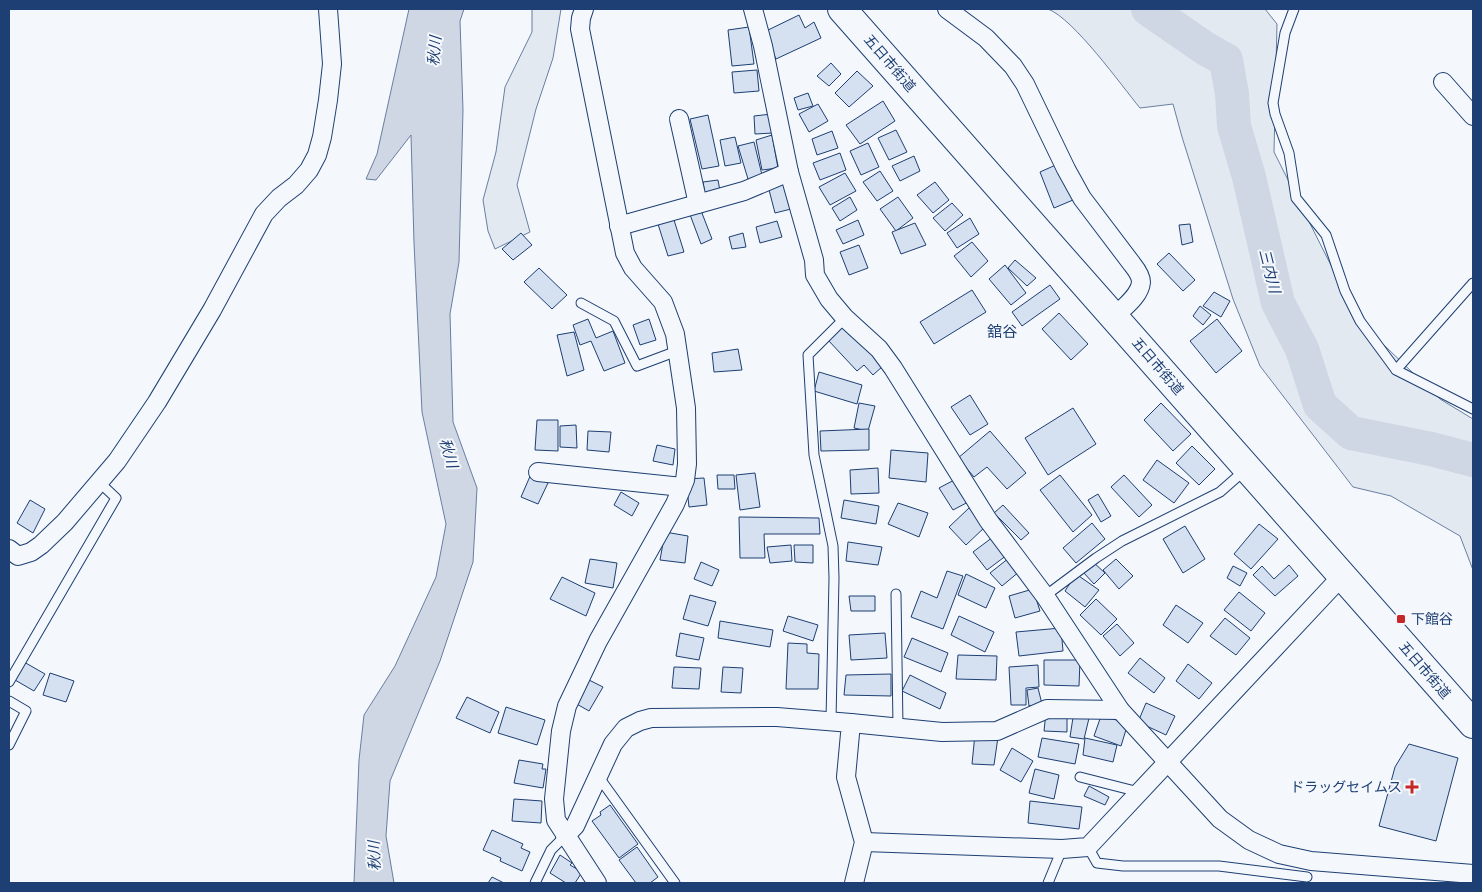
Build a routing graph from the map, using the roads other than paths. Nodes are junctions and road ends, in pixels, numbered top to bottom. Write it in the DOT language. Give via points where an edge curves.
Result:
graph roads {
  1 [pos="328,9"];
  2 [pos="584,9"];
  3 [pos="753,9"];
  4 [pos="842,9"];
  5 [pos="947,9"];
  6 [pos="1294,9"];
  7 [pos="1443,82"];
  8 [pos="1473,116"];
  9 [pos="679,119"];
  10 [pos="789,172"];
  11 [pos="698,204"];
  12 [pos="619,226"];
  13 [pos="1473,283"];
  14 [pos="581,303"];
  15 [pos="1114,317"];
  16 [pos="845,318"];
  17 [pos="677,351"];
  18 [pos="1396,370"];
  19 [pos="1473,409"];
  20 [pos="1247,468"];
  21 [pos="538,472"];
  22 [pos="99,482"];
  23 [pos="682,487"];
  24 [pos="9,549"];
  25 [pos="1342,576"];
  26 [pos="896,594"];
  27 [pos="1045,596"];
  28 [pos="9,682"];
  29 [pos="9,701"];
  30 [pos="1120,710"];
  31 [pos="831,720"];
  32 [pos="851,723"];
  33 [pos="1473,724"];
  34 [pos="898,727"];
  35 [pos="9,745"];
  36 [pos="1168,761"];
  37 [pos="598,776"];
  38 [pos="1080,777"];
  39 [pos="1139,792"];
  40 [pos="565,836"];
  41 [pos="864,842"];
  42 [pos="1088,847"];
  43 [pos="1062,849"];
  44 [pos="1308,874"];
  45 [pos="1473,874"];
  46 [pos="535,883"];
  47 [pos="597,883"];
  48 [pos="675,883"];
  49 [pos="854,883"];
  50 [pos="1048,883"];
  1 -- 22 [label="street" via="331,70 325,126 317,155 296,186 264,214 157,402"];
  2 -- 12 [label="street" via="580,29"];
  3 -- 10 [label="street"];
  4 -- 15 [label="main road, 五日市街道"];
  5 -- 15 [label="street" via="986,38 1013,66 1082,198 1139,276 1137,292"];
  6 -- 18 [label="lane" via="1285,33 1274,103 1289,153 1296,198 1326,235 1356,314"];
  7 -- 8 [label="street"];
  9 -- 11 [label="street"];
  10 -- 11 [label="street" via="744,191"];
  10 -- 16 [label="street" via="814,260 814,275"];
  11 -- 12 [label="street"];
  12 -- 17 [label="street" via="625,253 633,268 663,302 675,334"];
  13 -- 18 [label="lane"];
  14 -- 17 [label="lane" via="614,321 637,366"];
  15 -- 20 [label="main road, 五日市街道"];
  16 -- 27 [label="street" via="879,348 988,520"];
  16 -- 31 [label="lane" via="808,355 814,455 833,546"];
  17 -- 23 [label="street" via="686,408 687,464"];
  18 -- 19 [label="lane"];
  20 -- 25 [label="main road, 五日市街道"];
  20 -- 27 [label="lane" via="1220,492 1122,541"];
  21 -- 23 [label="street"];
  22 -- 24 [label="street" via="41,545 18,556"];
  22 -- 28 [label="lane" via="116,498"];
  23 -- 40 [label="street" via="676,504 598,641 568,706 561,731 554,799 556,820"];
  25 -- 33 [label="main road, 五日市街道"];
  25 -- 36 [label="street"];
  26 -- 34 [label="lane"];
  27 -- 30 [label="street"];
  29 -- 35 [label="lane" via="26,711"];
  30 -- 34 [label="street" via="1047,709 997,731 942,732"];
  30 -- 36 [label="street"];
  31 -- 32 [label="street"];
  31 -- 37 [label="street" via="651,718 626,728 613,744"];
  32 -- 34 [label="street"];
  32 -- 41 [label="street" via="846,777"];
  36 -- 39 [label="street"];
  36 -- 44 [label="street" via="1220,819"];
  37 -- 40 [label="street" via="575,826"];
  37 -- 48 [label="lane"];
  38 -- 39 [label="lane"];
  39 -- 42 [label="street"];
  40 -- 46 [label="lane" via="552,850"];
  40 -- 47 [label="street"];
  41 -- 43 [label="street"];
  41 -- 49 [label="street"];
  42 -- 43 [label="street"];
  42 -- 44 [label="lane" via="1097,863 1219,866"];
  43 -- 50 [label="lane"];
  44 -- 45 [label="street"];
}
